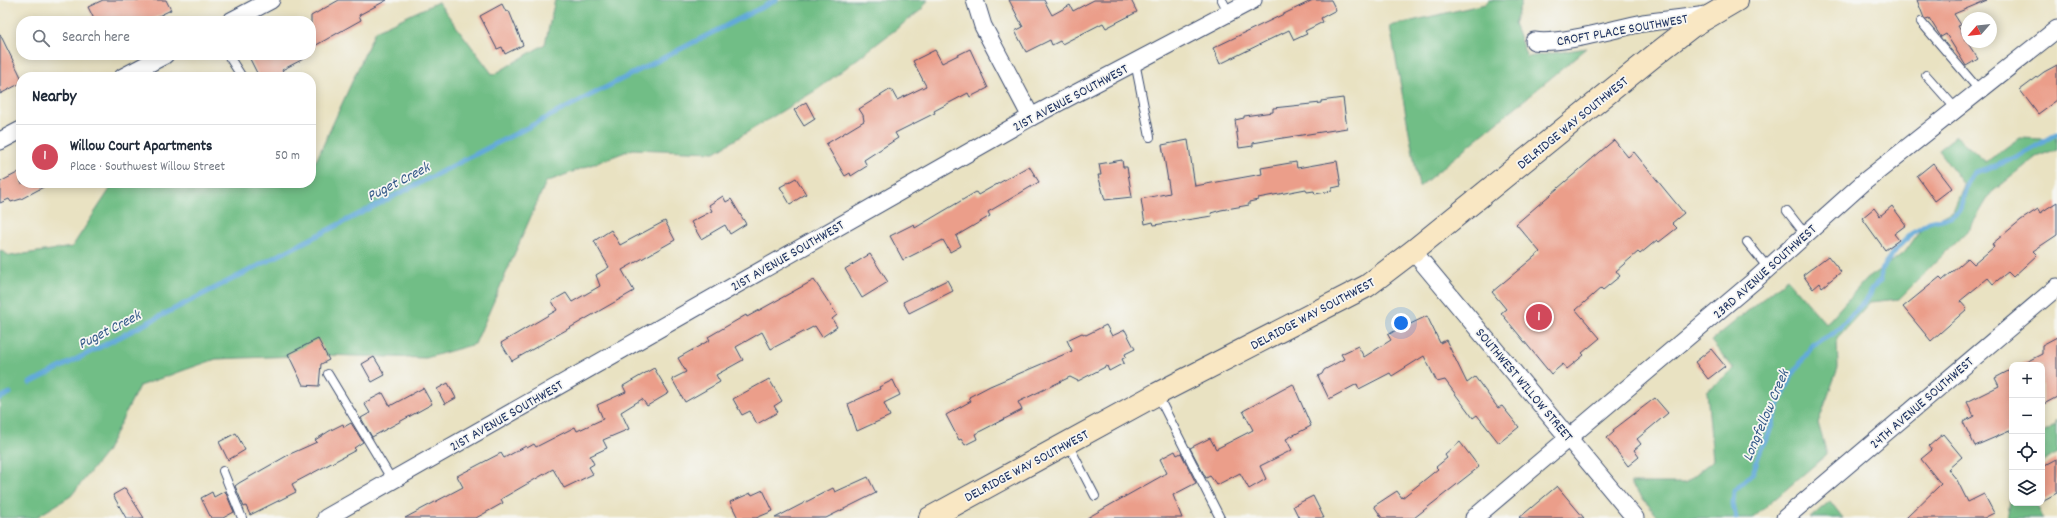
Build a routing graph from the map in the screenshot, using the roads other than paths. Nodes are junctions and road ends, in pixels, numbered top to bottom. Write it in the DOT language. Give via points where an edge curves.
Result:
graph roads {
  1 [pos="271,0"];
  2 [pos="975,0"];
  3 [pos="1253,0"];
  4 [pos="1737,0"];
  5 [pos="1226,6"];
  6 [pos="1711,15"];
  7 [pos="241,16"];
  8 [pos="1921,22"];
  9 [pos="2057,29"];
  10 [pos="1534,41"];
  11 [pos="155,60"];
  12 [pos="231,60"];
  13 [pos="1135,62"];
  14 [pos="133,72"];
  15 [pos="239,72"];
  16 [pos="1926,75"];
  17 [pos="1980,91"];
  18 [pos="1957,110"];
  19 [pos="1031,117"];
  20 [pos="16,133"];
  21 [pos="1150,137"];
  22 [pos="0,141"];
  23 [pos="1787,211"];
  24 [pos="1805,234"];
  25 [pos="1747,242"];
  26 [pos="1413,251"];
  27 [pos="1768,268"];
  28 [pos="2057,287"];
  29 [pos="328,374"];
  30 [pos="1157,394"];
  31 [pos="1570,437"];
  32 [pos="1068,443"];
  33 [pos="223,471"];
  34 [pos="392,480"];
  35 [pos="1095,496"];
  36 [pos="242,518"];
  37 [pos="326,518"];
  38 [pos="930,518"];
  39 [pos="1220,518"];
  40 [pos="1474,518"];
  41 [pos="1635,518"];
  42 [pos="1785,518"];
  1 -- 7 [label="street"];
  2 -- 19 [label="street" via="983,26"];
  3 -- 5 [label="street, 21ST AVENUE SOUTHWEST"];
  4 -- 6 [label="main road, DELRIDGE WAY SOUTHWEST"];
  5 -- 13 [label="street, 21ST AVENUE SOUTHWEST"];
  6 -- 10 [label="street, CROFT PLACE SOUTHWEST" via="1644,23 1558,41"];
  6 -- 26 [label="main road, DELRIDGE WAY SOUTHWEST" via="1655,55"];
  8 -- 17 [label="lane"];
  9 -- 17 [label="street, 23RD AVENUE SOUTHWEST"];
  11 -- 14 [label="street"];
  12 -- 15 [label="lane"];
  13 -- 19 [label="street, 21ST AVENUE SOUTHWEST"];
  13 -- 21 [label="lane"];
  16 -- 18 [label="lane"];
  17 -- 18 [label="street, 23RD AVENUE SOUTHWEST"];
  18 -- 24 [label="street, 23RD AVENUE SOUTHWEST" via="1864,182"];
  19 -- 34 [label="street, 21ST AVENUE SOUTHWEST"];
  20 -- 22 [label="street"];
  23 -- 24 [label="lane"];
  24 -- 27 [label="street, 23RD AVENUE SOUTHWEST"];
  25 -- 27 [label="lane"];
  26 -- 30 [label="main road, DELRIDGE WAY SOUTHWEST" via="1367,286"];
  26 -- 31 [label="street, SOUTHWEST WILLOW STREET"];
  27 -- 31 [label="street, 23RD AVENUE SOUTHWEST"];
  28 -- 42 [label="street, 24TH AVENUE SOUTHWEST"];
  29 -- 34 [label="lane"];
  30 -- 32 [label="main road, DELRIDGE WAY SOUTHWEST"];
  30 -- 39 [label="lane"];
  31 -- 40 [label="street, 23RD AVENUE SOUTHWEST"];
  31 -- 41 [label="street, SOUTHWEST WILLOW STREET"];
  32 -- 35 [label="lane"];
  32 -- 38 [label="main road, DELRIDGE WAY SOUTHWEST"];
  33 -- 36 [label="lane"];
  34 -- 37 [label="street, 21ST AVENUE SOUTHWEST"];
}
